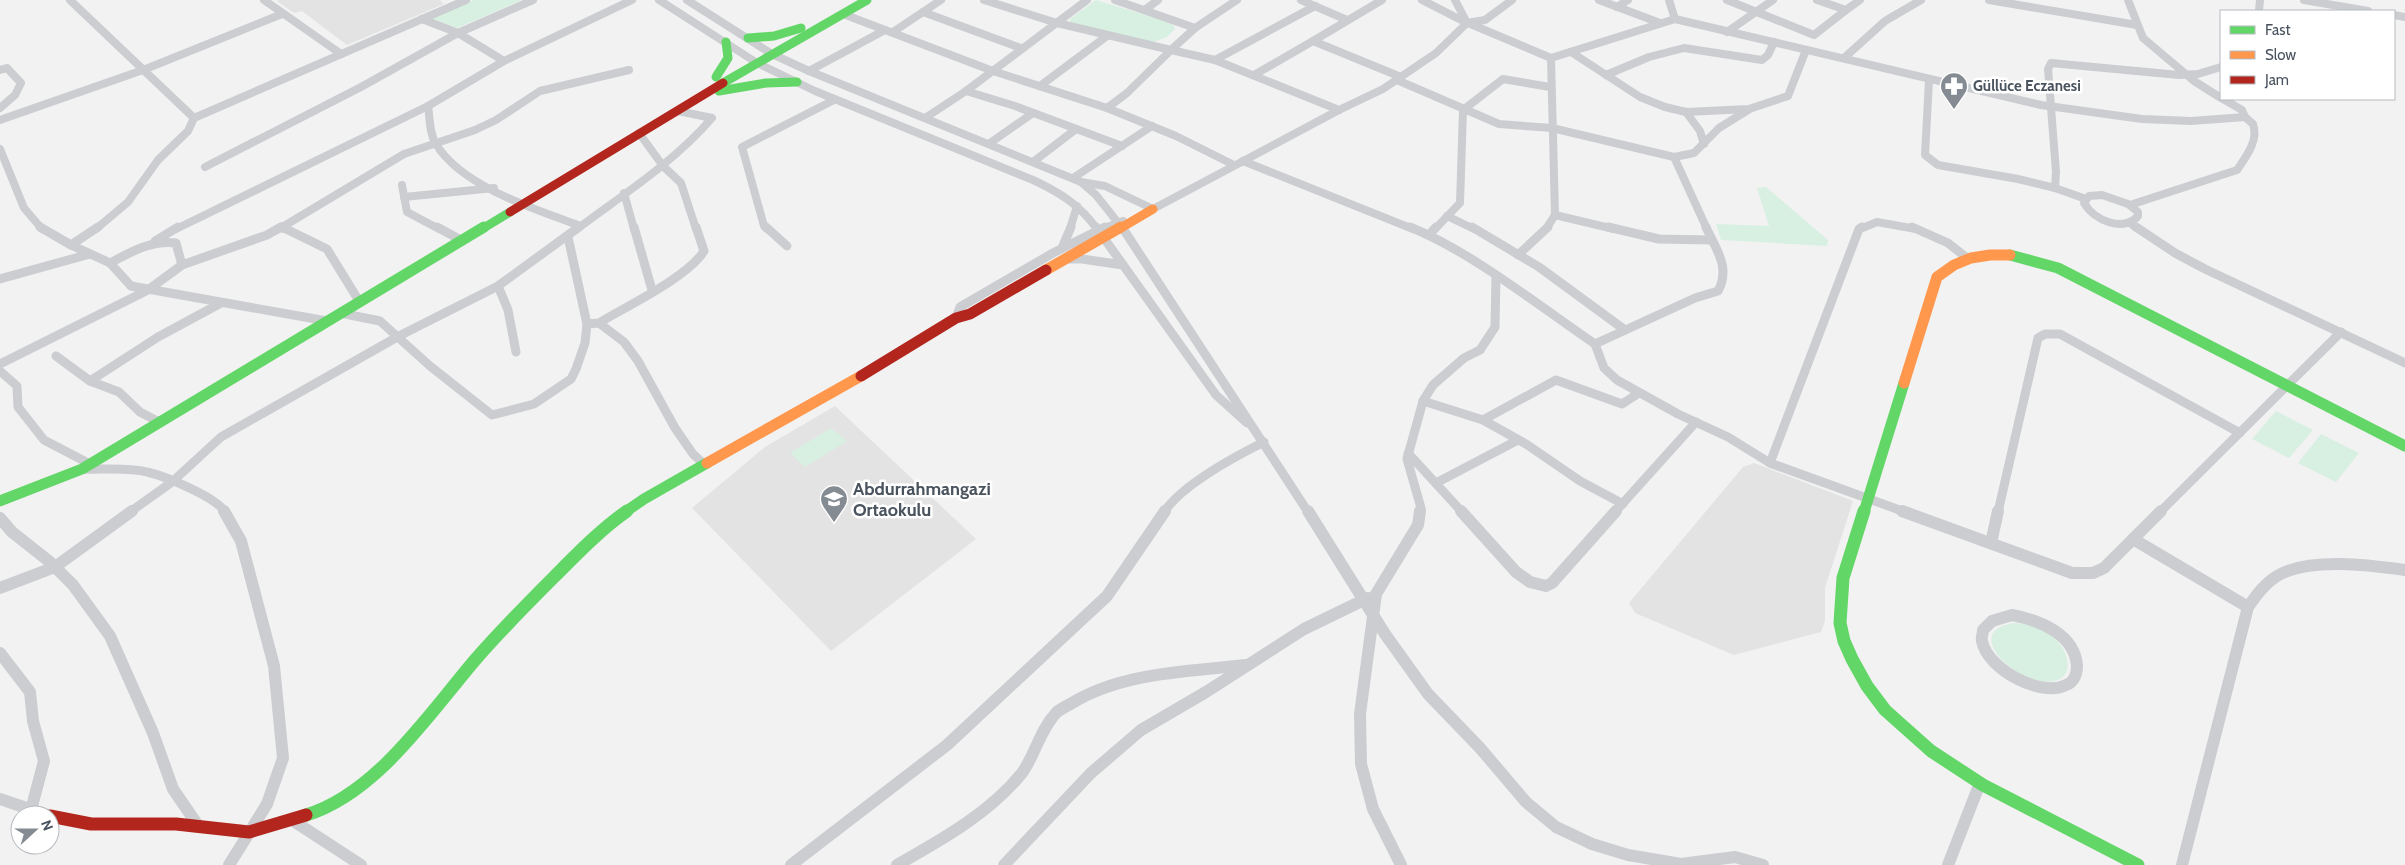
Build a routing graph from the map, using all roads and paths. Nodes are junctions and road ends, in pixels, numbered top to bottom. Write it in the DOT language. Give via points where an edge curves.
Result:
graph roads {
  1 [pos="70,0"];
  2 [pos="264,0"];
  3 [pos="466,0"];
  4 [pos="533,0"];
  5 [pos="632,0"];
  6 [pos="659,0"];
  7 [pos="687,0"];
  8 [pos="848,0"];
  9 [pos="867,0"];
  10 [pos="941,0"];
  11 [pos="984,0"];
  12 [pos="1087,0"];
  13 [pos="1115,0"];
  14 [pos="1158,0"];
  15 [pos="1237,0"];
  16 [pos="1301,0"];
  17 [pos="1382,0"];
  18 [pos="1422,0"];
  19 [pos="1455,0"];
  20 [pos="1511,0"];
  21 [pos="1599,0"];
  22 [pos="1628,0"];
  23 [pos="1669,0"];
  24 [pos="1727,0"];
  25 [pos="1773,0"];
  26 [pos="1860,0"];
  27 [pos="1921,0"];
  28 [pos="1989,0"];
  29 [pos="2128,0"];
  30 [pos="2304,0"];
  31 [pos="1823,1"];
  32 [pos="450,3"];
  33 [pos="1315,6"];
  34 [pos="1617,7"];
  35 [pos="1146,9"];
  36 [pos="1846,10"];
  37 [pos="2359,10"];
  38 [pos="923,12"];
  39 [pos="1753,12"];
  40 [pos="282,14"];
  41 [pos="843,14"];
  42 [pos="422,19"];
  43 [pos="1675,19"];
  44 [pos="1347,20"];
  45 [pos="1057,23"];
  46 [pos="1467,23"];
  47 [pos="1660,23"];
  48 [pos="2137,25"];
  49 [pos="801,28"];
  50 [pos="1195,28"];
  51 [pos="889,31"];
  52 [pos="1727,32"];
  53 [pos="458,33"];
  54 [pos="1108,36"];
  55 [pos="748,38"];
  56 [pos="1313,41"];
  57 [pos="726,42"];
  58 [pos="1774,42"];
  59 [pos="1021,48"];
  60 [pos="1171,50"];
  61 [pos="1806,50"];
  62 [pos="769,51"];
  63 [pos="1571,52"];
  64 [pos="341,54"];
  65 [pos="1551,58"];
  66 [pos="1844,58"];
  67 [pos="754,60"];
  68 [pos="1215,60"];
  69 [pos="504,61"];
  70 [pos="2220,67"];
  71 [pos="0,70"];
  72 [pos="143,70"];
  73 [pos="629,70"];
  74 [pos="809,70"];
  75 [pos="993,71"];
  76 [pos="1254,75"];
  77 [pos="1606,75"];
  78 [pos="2189,75"];
  79 [pos="716,77"];
  80 [pos="1399,79"];
  81 [pos="1929,80"];
  82 [pos="797,82"];
  83 [pos="1040,86"];
  84 [pos="1550,87"];
  85 [pos="966,91"];
  86 [pos="701,96"];
  87 [pos="2220,97"];
  88 [pos="834,100"];
  89 [pos="2225,100"];
  90 [pos="2050,105"];
  91 [pos="428,106"];
  92 [pos="0,108"];
  93 [pos="1107,108"];
  94 [pos="1749,109"];
  95 [pos="678,110"];
  96 [pos="1339,110"];
  97 [pos="1463,110"];
  98 [pos="1686,112"];
  99 [pos="1033,113"];
  100 [pos="2245,117"];
  101 [pos="194,118"];
  102 [pos="925,118"];
  103 [pos="0,120"];
  104 [pos="1152,126"];
  105 [pos="1552,128"];
  106 [pos="1076,129"];
  107 [pos="639,134"];
  108 [pos="434,142"];
  109 [pos="990,144"];
  110 [pos="1704,144"];
  111 [pos="1122,146"];
  112 [pos="0,149"];
  113 [pos="1674,157"];
  114 [pos="1243,160"];
  115 [pos="1033,162"];
  116 [pos="1234,165"];
  117 [pos="664,166"];
  118 [pos="205,167"];
  119 [pos="1077,180"];
  120 [pos="402,185"];
  121 [pos="494,188"];
  122 [pos="2055,188"];
  123 [pos="624,193"];
  124 [pos="404,197"];
  125 [pos="2086,199"];
  126 [pos="522,204"];
  127 [pos="2130,204"];
  128 [pos="1077,206"];
  129 [pos="1153,209"];
  130 [pos="1555,215"];
  131 [pos="1447,216"];
  132 [pos="1124,223"];
  133 [pos="2130,223"];
  134 [pos="581,226"];
  135 [pos="282,227"];
  136 [pos="1100,234"];
  137 [pos="1429,235"];
  138 [pos="568,237"];
  139 [pos="461,240"];
  140 [pos="1711,240"];
  141 [pos="71,245"];
  142 [pos="148,245"];
  143 [pos="787,246"];
  144 [pos="1062,248"];
  145 [pos="90,254"];
  146 [pos="1518,255"];
  147 [pos="1967,258"];
  148 [pos="1065,259"];
  149 [pos="110,263"];
  150 [pos="1123,265"];
  151 [pos="182,266"];
  152 [pos="1496,276"];
  153 [pos="0,279"];
  154 [pos="498,286"];
  155 [pos="148,290"];
  156 [pos="652,290"];
  157 [pos="360,301"];
  158 [pos="221,302"];
  159 [pos="340,313"];
  160 [pos="956,318"];
  161 [pos="327,321"];
  162 [pos="599,323"];
  163 [pos="588,324"];
  164 [pos="1625,330"];
  165 [pos="2342,332"];
  166 [pos="399,336"];
  167 [pos="1595,344"];
  168 [pos="516,352"];
  169 [pos="56,356"];
  170 [pos="2405,363"];
  171 [pos="0,364"];
  172 [pos="0,372"];
  173 [pos="90,381"];
  174 [pos="2287,386"];
  175 [pos="1639,393"];
  176 [pos="1423,401"];
  177 [pos="1483,420"];
  178 [pos="159,422"];
  179 [pos="1696,422"];
  180 [pos="2240,433"];
  181 [pos="1261,438"];
  182 [pos="1518,440"];
  183 [pos="2405,446"];
  184 [pos="1408,453"];
  185 [pos="1770,462"];
  186 [pos="705,465"];
  187 [pos="86,466"];
  188 [pos="172,482"];
  189 [pos="1436,483"];
  190 [pos="1868,498"];
  191 [pos="0,501"];
  192 [pos="1623,504"];
  193 [pos="0,518"];
  194 [pos="2133,540"];
  195 [pos="1991,544"];
  196 [pos="55,567"];
  197 [pos="2405,570"];
  198 [pos="0,588"];
  199 [pos="1376,594"];
  200 [pos="1364,600"];
  201 [pos="2248,607"];
  202 [pos="1373,616"];
  203 [pos="0,653"];
  204 [pos="1248,665"];
  205 [pos="2076,676"];
  206 [pos="1980,783"];
  207 [pos="0,799"];
  208 [pos="17,805"];
  209 [pos="32,805"];
  210 [pos="60,817"];
  211 [pos="292,820"];
  212 [pos="199,827"];
  213 [pos="249,832"];
  214 [pos="231,861"];
  215 [pos="222,865"];
  216 [pos="361,865"];
  217 [pos="791,865"];
  218 [pos="897,865"];
  219 [pos="1004,865"];
  220 [pos="1401,865"];
  221 [pos="1763,865"];
  222 [pos="1948,865"];
  223 [pos="2138,865"];
  224 [pos="2182,865"];
  1 -- 72 [label="street"];
  2 -- 40 [label="street"];
  3 -- 32 [label="street"];
  4 -- 53 [label="street"];
  5 -- 69 [label="street"];
  6 -- 57 [label="street"];
  7 -- 55 [label="street"];
  8 -- 49 [label="street"];
  9 -- 41 [label="street"];
  10 -- 38 [label="street"];
  11 -- 45 [label="street"];
  12 -- 45 [label="street"];
  13 -- 35 [label="street"];
  14 -- 35 [label="street"];
  15 -- 50 [label="street"];
  16 -- 33 [label="street"];
  17 -- 44 [label="street" via="1368,4"];
  18 -- 46 [label="street"];
  19 -- 46 [label="street"];
  20 -- 46 [label="street" via="1485,20"];
  21 -- 34 [label="street"];
  22 -- 34 [label="street"];
  23 -- 43 [label="street"];
  24 -- 39 [label="street"];
  25 -- 39 [label="street"];
  26 -- 36 [label="street"];
  27 -- 66 [label="street" via="1885,21"];
  28 -- 48 [label="street"];
  29 -- 48 [label="street"];
  30 -- 37 [label="street"];
  31 -- 36 [label="street"];
  32 -- 42 [label="street"];
  33 -- 44 [label="street"];
  33 -- 68 [label="street"];
  34 -- 47 [label="street"];
  35 -- 50 [label="street"];
  36 -- 39 [label="street" via="1814,35"];
  38 -- 51 [label="street"];
  38 -- 59 [label="street"];
  39 -- 52 [label="street"];
  40 -- 64 [label="street"];
  40 -- 72 [label="street"];
  41 -- 51 [label="street"];
  41 -- 62 [label="street"];
  42 -- 53 [label="street"];
  42 -- 64 [label="street"];
  43 -- 47 [label="street"];
  43 -- 52 [label="street"];
  44 -- 56 [label="street"];
  45 -- 54 [label="street"];
  45 -- 59 [label="street"];
  46 -- 65 [label="street"];
  46 -- 80 [label="street" via="1436,53"];
  47 -- 63 [label="street"];
  48 -- 78 [label="street" via="2151,46"];
  49 -- 55 [label="street" via="774,36"];
  49 -- 62 [label="street"];
  50 -- 60 [label="street"];
  51 -- 74 [label="street"];
  51 -- 75 [label="street"];
  52 -- 58 [label="street"];
  53 -- 69 [label="street"];
  53 -- 118 [label="street" via="361,88"];
  54 -- 60 [label="street"];
  54 -- 83 [label="street"];
  55 -- 62 [label="street"];
  56 -- 76 [label="street"];
  56 -- 80 [label="street"];
  57 -- 67 [label="street"];
  57 -- 79 [label="street" via="728,58"];
  58 -- 61 [label="street"];
  58 -- 77 [label="street" via="1762,60 1742,60 1692,48 1676,49"];
  59 -- 75 [label="street"];
  60 -- 68 [label="street"];
  60 -- 93 [label="street"];
  61 -- 66 [label="street"];
  61 -- 94 [label="street" via="1788,96"];
  62 -- 67 [label="street"];
  62 -- 74 [label="street"];
  63 -- 65 [label="street"];
  63 -- 77 [label="street"];
  64 -- 101 [label="street"];
  65 -- 84 [label="street"];
  66 -- 81 [label="street"];
  67 -- 79 [label="street"];
  67 -- 82 [label="street"];
  67 -- 86 [label="street"];
  68 -- 76 [label="street"];
  69 -- 91 [label="street"];
  70 -- 78 [label="street"];
  71 -- 92 [label="street" via="7,68 21,83"];
  72 -- 101 [label="street"];
  72 -- 103 [label="street"];
  73 -- 108 [label="street" via="540,91 476,130"];
  74 -- 102 [label="street"];
  75 -- 83 [label="street"];
  75 -- 85 [label="street"];
  76 -- 96 [label="street"];
  77 -- 98 [label="street" via="1640,97"];
  78 -- 87 [label="street"];
  78 -- 90 [label="street" via="2053,63 2048,69"];
  79 -- 86 [label="street" via="701,87"];
  80 -- 96 [label="street"];
  80 -- 97 [label="street"];
  81 -- 90 [label="street"];
  81 -- 122 [label="street" via="1927,158 1938,165"];
  82 -- 86 [label="street" via="738,86"];
  82 -- 88 [label="street"];
  83 -- 93 [label="street"];
  84 -- 97 [label="street" via="1503,79"];
  84 -- 105 [label="street"];
  85 -- 99 [label="street"];
  85 -- 102 [label="street"];
  86 -- 95 [label="street"];
  88 -- 128 [label="street" via="1033,180 1064,195"];
  88 -- 143 [label="street" via="742,147 764,226"];
  89 -- 100 [label="street" via="2242,110"];
  90 -- 100 [label="street" via="2166,120"];
  90 -- 122 [label="street"];
  91 -- 108 [label="street"];
  91 -- 142 [label="street" via="188,221"];
  93 -- 104 [label="street"];
  94 -- 98 [label="street"];
  94 -- 110 [label="street" via="1715,131"];
  95 -- 107 [label="street"];
  95 -- 117 [label="street" via="712,118"];
  96 -- 114 [label="street"];
  97 -- 105 [label="street" via="1500,124"];
  97 -- 131 [label="street" via="1460,203"];
  98 -- 110 [label="street" via="1700,131"];
  99 -- 106 [label="street"];
  99 -- 109 [label="street"];
  100 -- 127 [label="street" via="2254,124 2256,132 2237,170"];
  101 -- 141 [label="street" via="188,130 158,160 128,202"];
  102 -- 109 [label="street"];
  104 -- 111 [label="street"];
  104 -- 116 [label="street"];
  105 -- 113 [label="street"];
  105 -- 130 [label="street"];
  106 -- 111 [label="street"];
  106 -- 115 [label="street"];
  107 -- 117 [label="street"];
  107 -- 126 [label="street"];
  108 -- 121 [label="street" via="454,166"];
  108 -- 135 [label="street" via="404,154"];
  109 -- 115 [label="street"];
  110 -- 113 [label="street" via="1694,154"];
  111 -- 119 [label="street"];
  112 -- 141 [label="street" via="24,208 42,228"];
  113 -- 140 [label="street"];
  114 -- 116 [label="street"];
  114 -- 137 [label="street"];
  115 -- 119 [label="street"];
  116 -- 129 [label="street"];
  117 -- 123 [label="street"];
  117 -- 156 [label="street" via="681,182 704,251 698,261"];
  119 -- 129 [label="street" via="1105,186"];
  119 -- 132 [label="street"];
  120 -- 124 [label="street"];
  121 -- 124 [label="street"];
  121 -- 126 [label="street"];
  122 -- 125 [label="street"];
  123 -- 134 [label="street"];
  123 -- 156 [label="street"];
  124 -- 139 [label="street" via="407,212"];
  125 -- 127 [label="street" via="2102,195"];
  125 -- 133 [label="street" via="2086,208 2097,217 2114,223"];
  126 -- 134 [label="street"];
  126 -- 139 [label="street"];
  127 -- 133 [label="street" via="2138,218"];
  128 -- 136 [label="street"];
  128 -- 144 [label="street"];
  129 -- 132 [label="street"];
  130 -- 140 [label="street" via="1659,240"];
  130 -- 146 [label="street" via="1548,227"];
  131 -- 137 [label="street"];
  131 -- 146 [label="street" via="1485,234"];
  132 -- 136 [label="street"];
  132 -- 181 [label="street"];
  133 -- 165 [label="street" via="2205,269"];
  134 -- 138 [label="street"];
  135 -- 151 [label="street"];
  135 -- 157 [label="street" via="327,249"];
  136 -- 144 [label="street"];
  136 -- 148 [label="street"];
  136 -- 150 [label="street"];
  137 -- 152 [label="street"];
  138 -- 154 [label="street"];
  138 -- 163 [label="street"];
  139 -- 157 [label="street"];
  140 -- 164 [label="street" via="1724,267 1724,280 1718,291"];
  141 -- 145 [label="street"];
  142 -- 149 [label="street"];
  142 -- 151 [label="street" via="165,241 176,243"];
  144 -- 160 [label="street" via="960,307"];
  145 -- 149 [label="street"];
  145 -- 153 [label="street"];
  146 -- 164 [label="street"];
  147 -- 174 [label="street" via="1995,253 2025,257 2058,268"];
  147 -- 185 [label="street" via="1931,235 1887,222 1863,225 1859,229"];
  147 -- 190 [label="street" via="1949,265 1937,278"];
  148 -- 150 [label="street"];
  148 -- 160 [label="street" via="970,314"];
  149 -- 155 [label="street" via="131,286"];
  150 -- 181 [label="street" via="1216,395"];
  151 -- 155 [label="street"];
  152 -- 167 [label="street"];
  152 -- 176 [label="street" via="1495,327 1480,350 1464,358 1433,385"];
  154 -- 166 [label="street"];
  154 -- 168 [label="street" via="509,310"];
  155 -- 158 [label="street"];
  155 -- 171 [label="street"];
  156 -- 162 [label="street"];
  157 -- 159 [label="street"];
  158 -- 161 [label="street"];
  158 -- 173 [label="street" via="158,337"];
  159 -- 161 [label="street"];
  159 -- 166 [label="street" via="380,321"];
  160 -- 186 [label="street" via="897,356"];
  161 -- 178 [label="street"];
  162 -- 163 [label="street"];
  162 -- 186 [label="street" via="624,342 675,428"];
  163 -- 166 [label="street" via="572,379 534,404 492,415 430,366"];
  164 -- 167 [label="street"];
  165 -- 170 [label="street"];
  165 -- 174 [label="street"];
  166 -- 188 [label="street" via="221,437"];
  167 -- 175 [label="street" via="1604,368"];
  169 -- 173 [label="street"];
  172 -- 187 [label="street" via="17,386 18,406 44,440"];
  173 -- 178 [label="street" via="119,392 140,412"];
  174 -- 180 [label="street"];
  174 -- 183 [label="street"];
  175 -- 177 [label="street" via="1622,404 1556,380"];
  175 -- 179 [label="street"];
  176 -- 177 [label="street"];
  176 -- 184 [label="street"];
  177 -- 182 [label="street"];
  178 -- 187 [label="street"];
  179 -- 185 [label="street"];
  179 -- 192 [label="street"];
  180 -- 194 [label="street"];
  180 -- 195 [label="street" via="2060,334 2044,334 2038,338"];
  181 -- 200 [label="street"];
  181 -- 217 [label="street" via="1168,506 1107,596 947,746"];
  182 -- 189 [label="street"];
  182 -- 192 [label="street" via="1580,481"];
  184 -- 189 [label="street"];
  184 -- 199 [label="street" via="1421,508 1418,525"];
  185 -- 190 [label="street"];
  186 -- 211 [label="street" via="624,512 575,554 502,629 399,751 372,777 331,805"];
  187 -- 188 [label="street" via="147,472"];
  187 -- 191 [label="street"];
  188 -- 196 [label="street"];
  188 -- 213 [label="street" via="221,506 242,541 274,666 283,758 267,804"];
  189 -- 192 [label="street" via="1516,572 1539,586 1552,582"];
  190 -- 195 [label="street"];
  190 -- 206 [label="street" via="1843,578 1839,606 1843,639 1860,676 1886,713 1920,744"];
  193 -- 196 [label="street"];
  194 -- 195 [label="street" via="2104,568 2086,573 2072,573"];
  194 -- 201 [label="street"];
  196 -- 198 [label="street"];
  196 -- 212 [label="street" via="72,584 110,636 153,733 173,789"];
  197 -- 201 [label="street" via="2353,565 2281,574 2262,587"];
  199 -- 200 [label="street"];
  199 -- 202 [label="street"];
  200 -- 202 [label="street"];
  200 -- 204 [label="street" via="1304,629"];
  201 -- 224 [label="street"];
  202 -- 220 [label="street" via="1360,714 1361,764 1374,809"];
  202 -- 221 [label="street" via="1428,694 1526,802 1556,827 1592,844 1637,856 1681,864 1736,857"];
  203 -- 209 [label="street" via="30,692 33,721 44,761"];
  204 -- 218 [label="street" via="1125,680 1089,694 1056,713 1023,770 1006,790 953,833"];
  204 -- 219 [label="street" via="1141,730 1091,773"];
  205 -- 205 [label="street" via="2075,654 2068,643 2043,623 2012,615 1988,622 1983,631 1982,643 1988,655 2012,678 2035,687 2057,688 2069,684"];
  206 -- 222 [label="street"];
  206 -- 223 [label="street"];
  207 -- 208 [label="street"];
  210 -- 212 [label="street" via="91,824"];
  211 -- 213 [label="street"];
  211 -- 216 [label="street"];
  212 -- 213 [label="street"];
  213 -- 214 [label="street"];
  214 -- 215 [label="street"];
}
